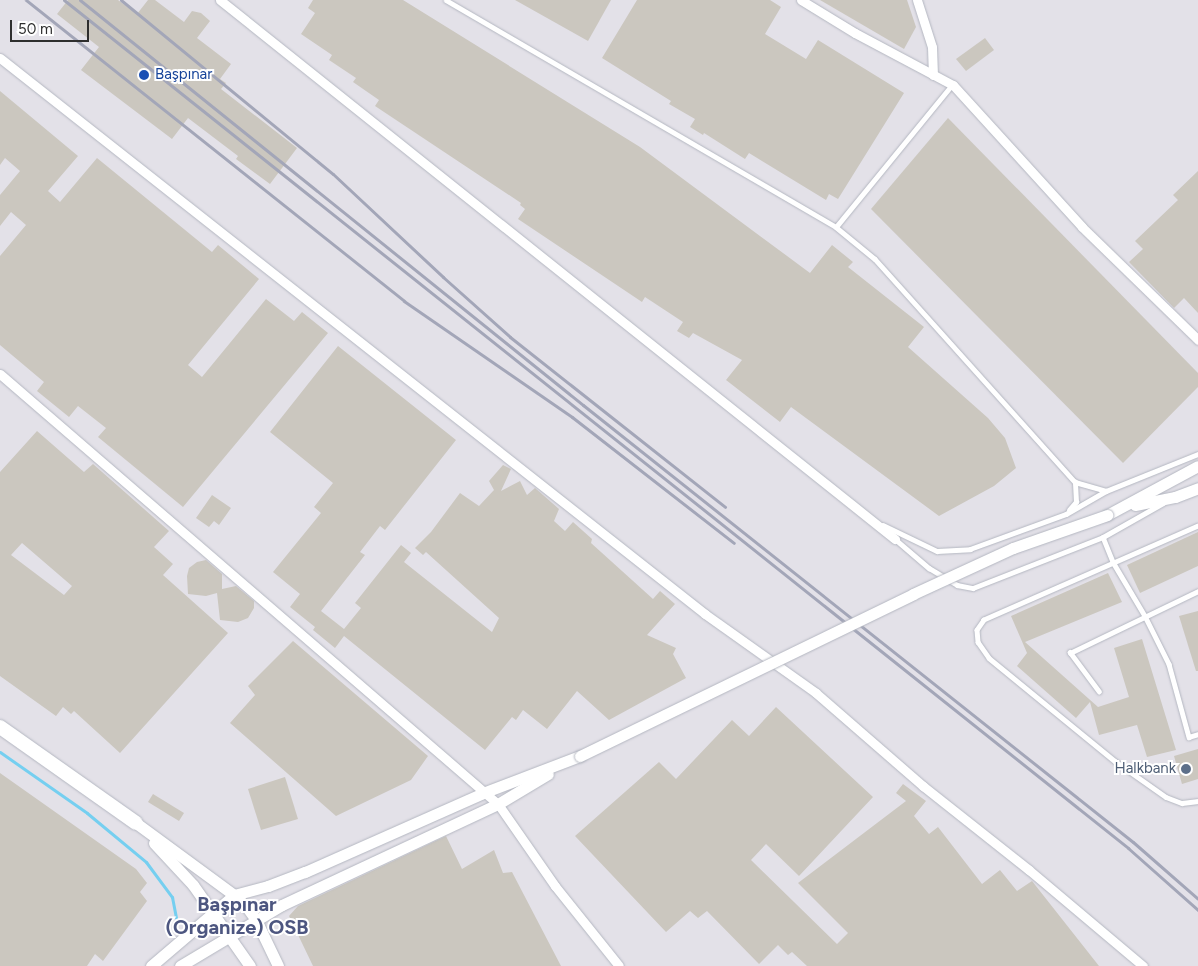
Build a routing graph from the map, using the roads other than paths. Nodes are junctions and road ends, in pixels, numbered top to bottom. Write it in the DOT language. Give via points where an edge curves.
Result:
graph roads {
  1 [pos="220,0"];
  2 [pos="446,0"];
  3 [pos="801,0"];
  4 [pos="917,0"];
  5 [pos="0,58"];
  6 [pos="933,75"];
  7 [pos="952,85"];
  8 [pos="836,227"];
  9 [pos="1198,340"];
  10 [pos="0,374"];
  11 [pos="1198,454"];
  12 [pos="1198,466"];
  13 [pos="1075,482"];
  14 [pos="1198,488"];
  15 [pos="1106,491"];
  16 [pos="1176,496"];
  17 [pos="1121,508"];
  18 [pos="1066,514"];
  19 [pos="866,516"];
  20 [pos="1198,526"];
  21 [pos="1103,537"];
  22 [pos="895,539"];
  23 [pos="1113,562"];
  24 [pos="1198,591"];
  25 [pos="1145,616"];
  26 [pos="1099,692"];
  27 [pos="0,726"];
  28 [pos="1198,734"];
  29 [pos="580,756"];
  30 [pos="483,793"];
  31 [pos="1198,801"];
  32 [pos="498,804"];
  33 [pos="136,823"];
  34 [pos="234,895"];
  35 [pos="214,914"];
  36 [pos="256,920"];
  37 [pos="230,936"];
  38 [pos="152,966"];
  39 [pos="180,966"];
  40 [pos="250,966"];
  41 [pos="278,966"];
  42 [pos="619,966"];
  43 [pos="1143,966"];
  1 -- 19 [label="street"];
  2 -- 8 [label="lane"];
  3 -- 6 [label="street"];
  4 -- 6 [label="street" via="932,47"];
  5 -- 43 [label="street" via="705,614 816,693 922,786"];
  6 -- 7 [label="street"];
  7 -- 8 [label="lane"];
  7 -- 9 [label="street" via="1082,227"];
  8 -- 13 [label="lane" via="875,258"];
  10 -- 30 [label="street"];
  11 -- 15 [label="lane"];
  12 -- 17 [label="street"];
  13 -- 15 [label="lane"];
  13 -- 18 [label="lane" via="1076,502"];
  14 -- 16 [label="street"];
  15 -- 18 [label="lane"];
  16 -- 17 [label="street"];
  16 -- 21 [label="lane"];
  17 -- 29 [label="street, bridge" via="1014,548 929,586"];
  18 -- 19 [label="lane" via="970,549 937,551"];
  19 -- 22 [label="street"];
  20 -- 23 [label="lane"];
  21 -- 22 [label="lane" via="973,588 957,584 929,568"];
  21 -- 23 [label="lane"];
  23 -- 25 [label="lane"];
  23 -- 31 [label="lane" via="984,620 978,630 978,642 989,658 1115,761 1166,797 1182,803"];
  24 -- 25 [label="lane"];
  25 -- 26 [label="lane" via="1070,653"];
  25 -- 28 [label="lane" via="1169,664 1189,737"];
  27 -- 33 [label="main road"];
  29 -- 30 [label="street"];
  29 -- 32 [label="street"];
  30 -- 32 [label="street"];
  30 -- 34 [label="street" via="305,872"];
  32 -- 36 [label="street"];
  32 -- 42 [label="street" via="555,886"];
  33 -- 34 [label="street"];
  33 -- 35 [label="street" via="193,885"];
  34 -- 35 [label="street"];
  34 -- 36 [label="street"];
  35 -- 37 [label="street"];
  35 -- 38 [label="street"];
  36 -- 37 [label="street"];
  36 -- 41 [label="street"];
  37 -- 39 [label="street"];
  37 -- 40 [label="street"];
}
